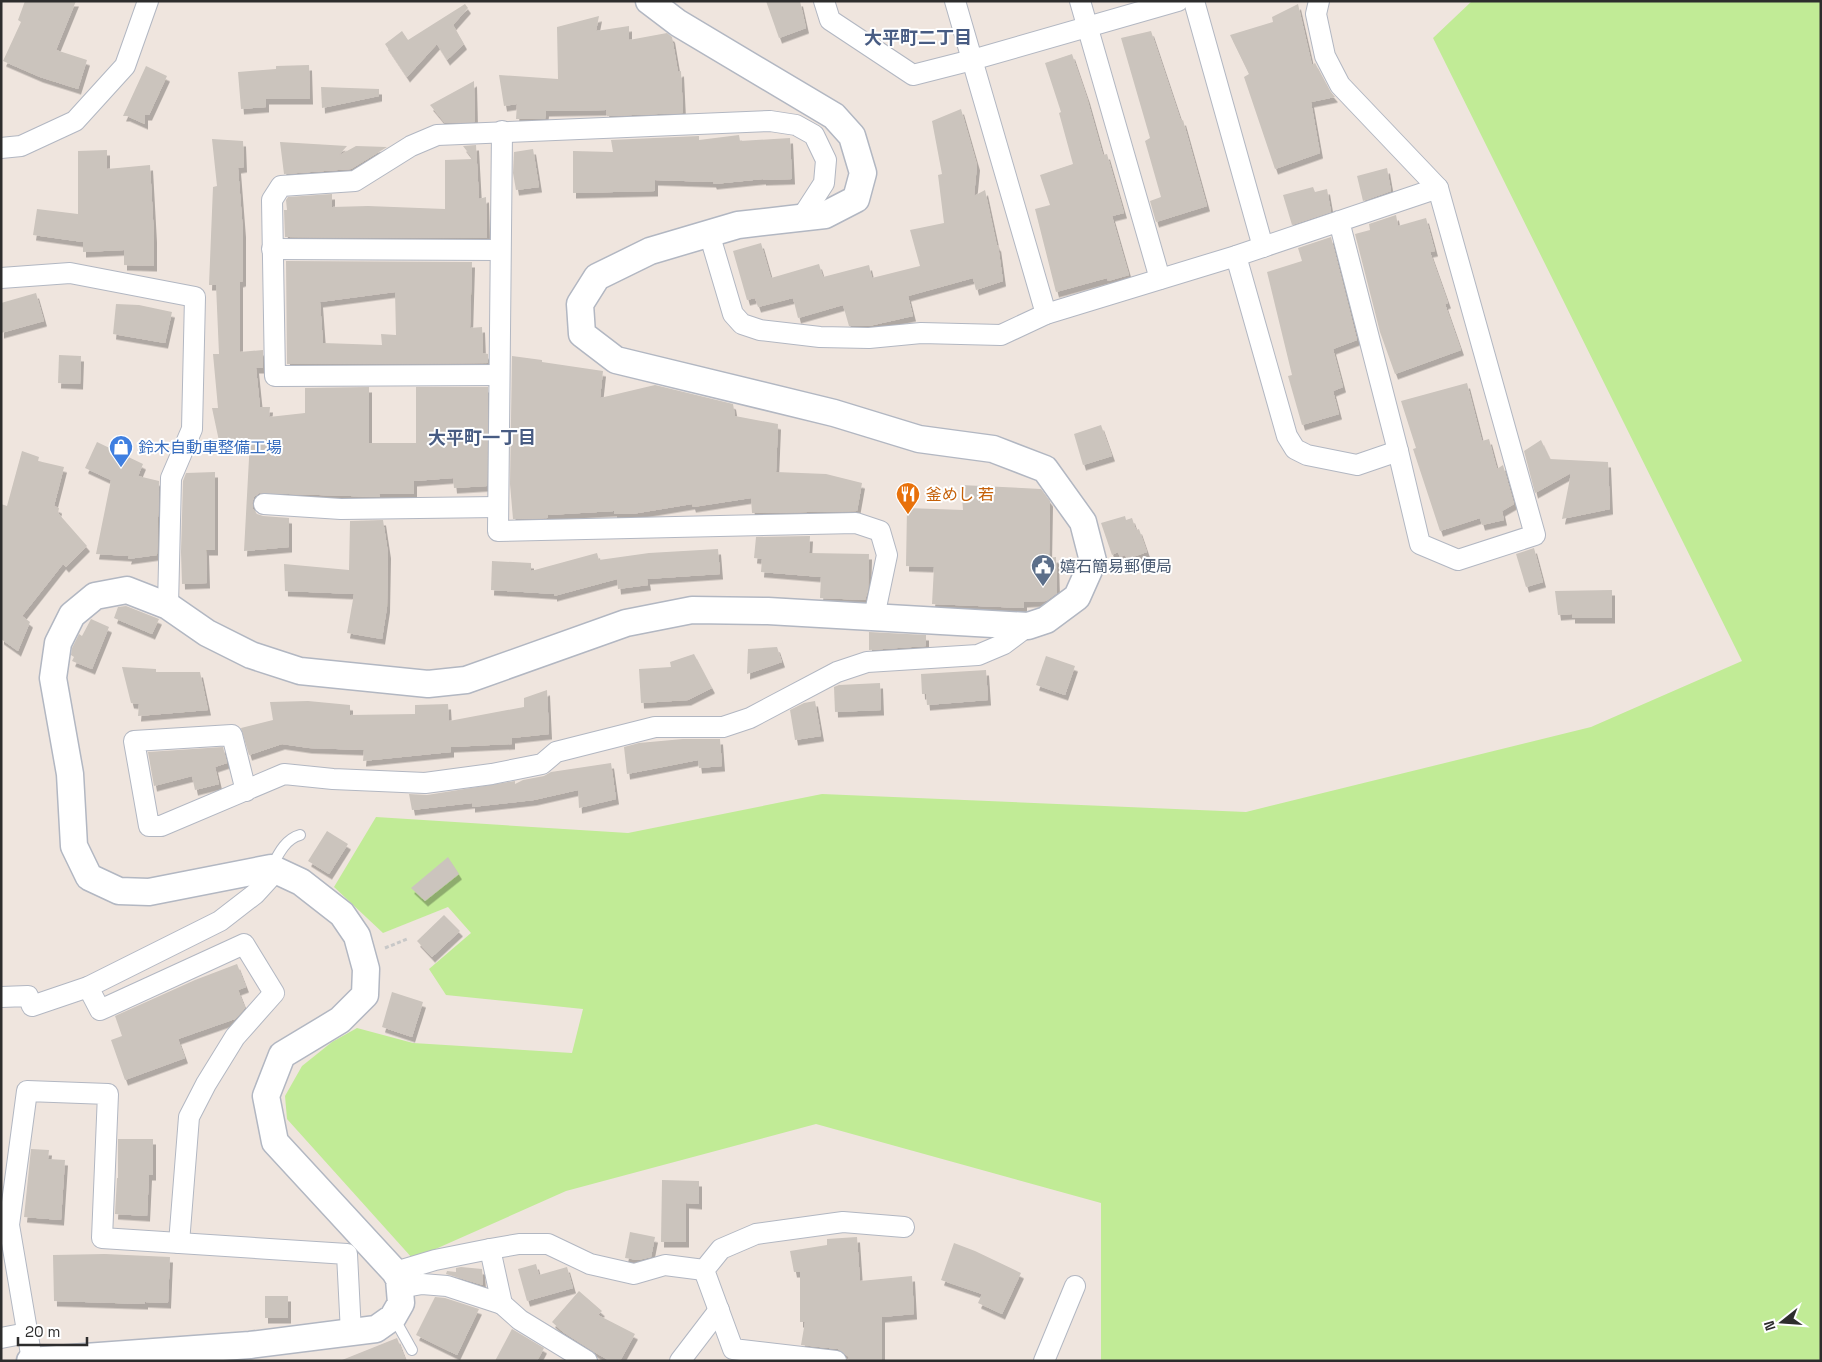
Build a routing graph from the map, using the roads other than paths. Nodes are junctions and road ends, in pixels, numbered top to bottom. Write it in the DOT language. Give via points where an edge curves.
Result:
graph roads {
  1 [pos="148,1"];
  2 [pos="650,1"];
  3 [pos="824,1"];
  4 [pos="956,1"];
  5 [pos="1080,1"];
  6 [pos="1178,1"];
  7 [pos="1194,1"];
  8 [pos="1319,1"];
  9 [pos="1088,27"];
  10 [pos="972,60"];
  11 [pos="502,131"];
  12 [pos="1,148"];
  13 [pos="1438,188"];
  14 [pos="802,217"];
  15 [pos="1339,221"];
  16 [pos="709,234"];
  17 [pos="1263,247"];
  18 [pos="272,249"];
  19 [pos="500,250"];
  20 [pos="1236,256"];
  21 [pos="1,278"];
  22 [pos="1160,279"];
  23 [pos="1046,314"];
  24 [pos="499,375"];
  25 [pos="1398,452"];
  26 [pos="264,504"];
  27 [pos="498,507"];
  28 [pos="168,606"];
  29 [pos="874,618"];
  30 [pos="1028,626"];
  31 [pos="246,791"];
  32 [pos="300,835"];
  33 [pos="273,870"];
  34 [pos="88,986"];
  35 [pos="1,997"];
  36 [pos="5,1225"];
  37 [pos="904,1227"];
  38 [pos="179,1243"];
  39 [pos="490,1249"];
  40 [pos="704,1270"];
  41 [pos="398,1280"];
  42 [pos="1075,1286"];
  43 [pos="502,1304"];
  44 [pos="719,1310"];
  45 [pos="393,1317"];
  46 [pos="351,1333"];
  47 [pos="27,1334"];
  48 [pos="1,1338"];
  49 [pos="412,1350"];
  50 [pos="31,1360"];
  51 [pos="587,1361"];
  52 [pos="680,1361"];
  53 [pos="836,1361"];
  54 [pos="1044,1361"];
  1 -- 12 [label="street" via="125,66 75,121 21,146"];
  2 -- 14 [label="street" via="678,23 834,116 852,136 863,173 856,199 825,215"];
  3 -- 10 [label="street" via="830,20 913,75"];
  4 -- 10 [label="street"];
  5 -- 9 [label="street"];
  6 -- 9 [label="street"];
  7 -- 17 [label="street"];
  8 -- 13 [label="street" via="1316,14 1325,56 1340,86"];
  9 -- 10 [label="street"];
  9 -- 22 [label="street"];
  10 -- 23 [label="street"];
  11 -- 14 [label="street" via="770,121 796,124 814,135 826,160 824,183"];
  11 -- 18 [label="street" via="437,135 411,146 355,180 281,186 272,200"];
  11 -- 19 [label="street"];
  13 -- 15 [label="street"];
  13 -- 25 [label="street" via="1535,535 1458,560 1420,544"];
  14 -- 16 [label="street" via="738,225"];
  15 -- 17 [label="street"];
  15 -- 25 [label="street"];
  16 -- 23 [label="street" via="733,314 742,324 760,330 820,337 870,338 921,333 1001,334"];
  16 -- 30 [label="street" via="650,251 597,277 580,304 582,334 616,360 834,413 918,439 992,449 1045,468 1083,522 1093,561 1077,597 1046,620"];
  17 -- 20 [label="street"];
  18 -- 19 [label="street"];
  18 -- 24 [label="street" via="274,376"];
  19 -- 24 [label="street"];
  20 -- 22 [label="street"];
  20 -- 25 [label="street" via="1287,436 1295,449 1307,455 1357,465"];
  21 -- 28 [label="street" via="70,273 195,297 192,429 171,478"];
  22 -- 23 [label="street"];
  24 -- 27 [label="street"];
  26 -- 27 [label="street" via="341,509"];
  27 -- 29 [label="street" via="498,531 856,523 880,530 887,555"];
  28 -- 29 [label="street" via="207,633 242,651 300,671 428,684 466,680 626,623 692,610"];
  28 -- 33 [label="street" via="127,590 95,596 72,615 58,643 53,678 70,774 74,846 89,877 119,891 149,892"];
  29 -- 30 [label="street"];
  30 -- 31 [label="street" via="1004,644 978,655 867,662 837,672 750,718 724,727 656,727 556,752 542,764 425,783 284,774"];
  31 -- 31 [label="street" via="161,826 149,826 134,741 232,735"];
  32 -- 33 [label="lane" via="283,846"];
  33 -- 34 [label="street" via="255,894 220,921"];
  33 -- 41 [label="street" via="301,882 342,914 357,936 366,969 364,995 340,1020 282,1055 266,1096 275,1142"];
  34 -- 35 [label="street" via="32,1006 28,996"];
  34 -- 38 [label="street" via="100,1010 244,944 274,993 235,1037 189,1117"];
  36 -- 38 [label="street" via="27,1091 108,1094 102,1238"];
  36 -- 47 [label="street"];
  37 -- 40 [label="street" via="843,1222 756,1234 720,1249"];
  38 -- 46 [label="street" via="347,1254"];
  39 -- 40 [label="street" via="548,1244 590,1264 634,1274 665,1265"];
  39 -- 41 [label="street" via="435,1260"];
  39 -- 43 [label="street"];
  40 -- 44 [label="street"];
  41 -- 43 [label="street" via="447,1286"];
  41 -- 45 [label="street" via="400,1303"];
  42 -- 54 [label="street"];
  43 -- 51 [label="street" via="520,1320"];
  44 -- 52 [label="street"];
  44 -- 53 [label="street" via="733,1349"];
  45 -- 46 [label="street" via="376,1330"];
  45 -- 49 [label="lane"];
  46 -- 50 [label="street"];
  47 -- 48 [label="street"];
  47 -- 50 [label="street"];
}
